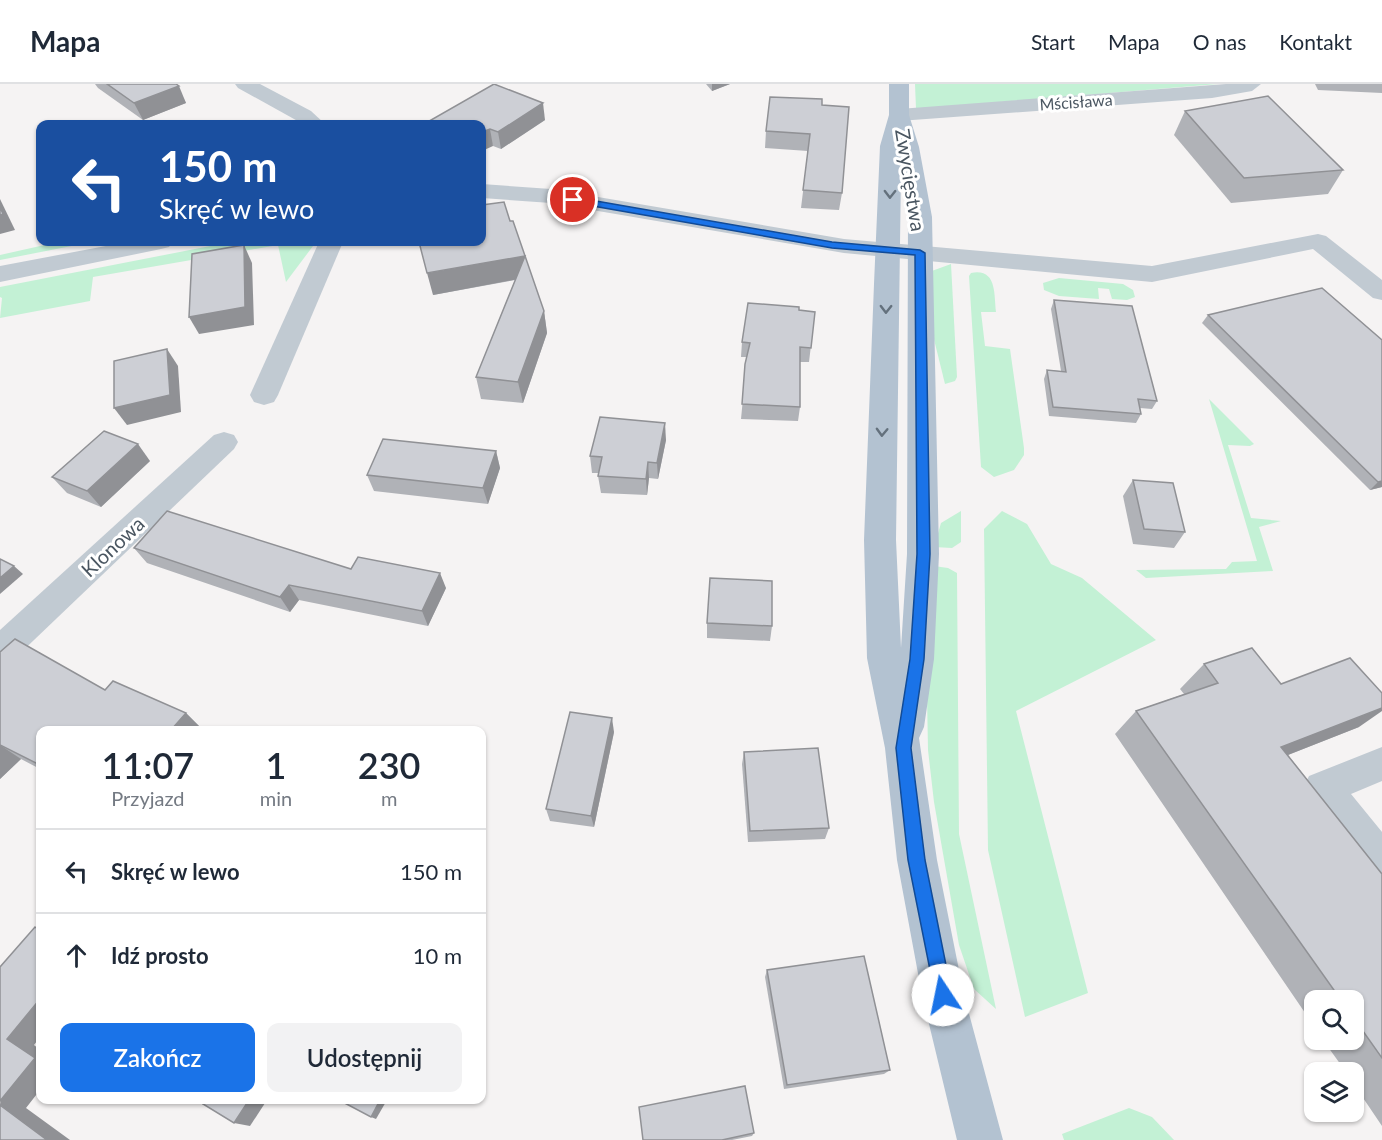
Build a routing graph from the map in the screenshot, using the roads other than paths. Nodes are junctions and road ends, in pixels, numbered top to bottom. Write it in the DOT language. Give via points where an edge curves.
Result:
graph roads {
  1 [pos="245,84"];
  2 [pos="899,84"];
  3 [pos="1251,84"];
  4 [pos="899,115"];
  5 [pos="310,120"];
  6 [pos="486,191"];
  7 [pos="140,246"];
  8 [pos="330,246"];
  9 [pos="888,251"];
  10 [pos="920,253"];
  11 [pos="0,274"];
  12 [pos="1382,292"];
  13 [pos="264,395"];
  14 [pos="224,442"];
  15 [pos="0,651"];
  16 [pos="903,748"];
  17 [pos="1382,764"];
  18 [pos="1382,863"];
  19 [pos="980,1140"];
  1 -- 5 [label="street"];
  2 -- 4 [label="main road, Zwycięstwa"];
  3 -- 4 [label="street, Mścisława" via="1212,92"];
  4 -- 9 [label="main road, Zwycięstwa, one-way" via="891,146"];
  4 -- 10 [label="main road, Zwycięstwa" via="918,202"];
  6 -- 9 [label="street" via="551,196 832,245"];
  7 -- 11 [label="street"];
  8 -- 13 [label="street"];
  9 -- 10 [label="street"];
  9 -- 16 [label="main road, Zwycięstwa, one-way" via="880,559 884,658"];
  10 -- 12 [label="street" via="1152,274 1318,241"];
  10 -- 16 [label="main road, Zwycięstwa" via="923,554 917,659"];
  14 -- 15 [label="street, Klonowa"];
  16 -- 19 [label="main road, Zwycięstwa" via="916,860 943,995"];
  17 -- 18 [label="street" via="1322,788"];
}
